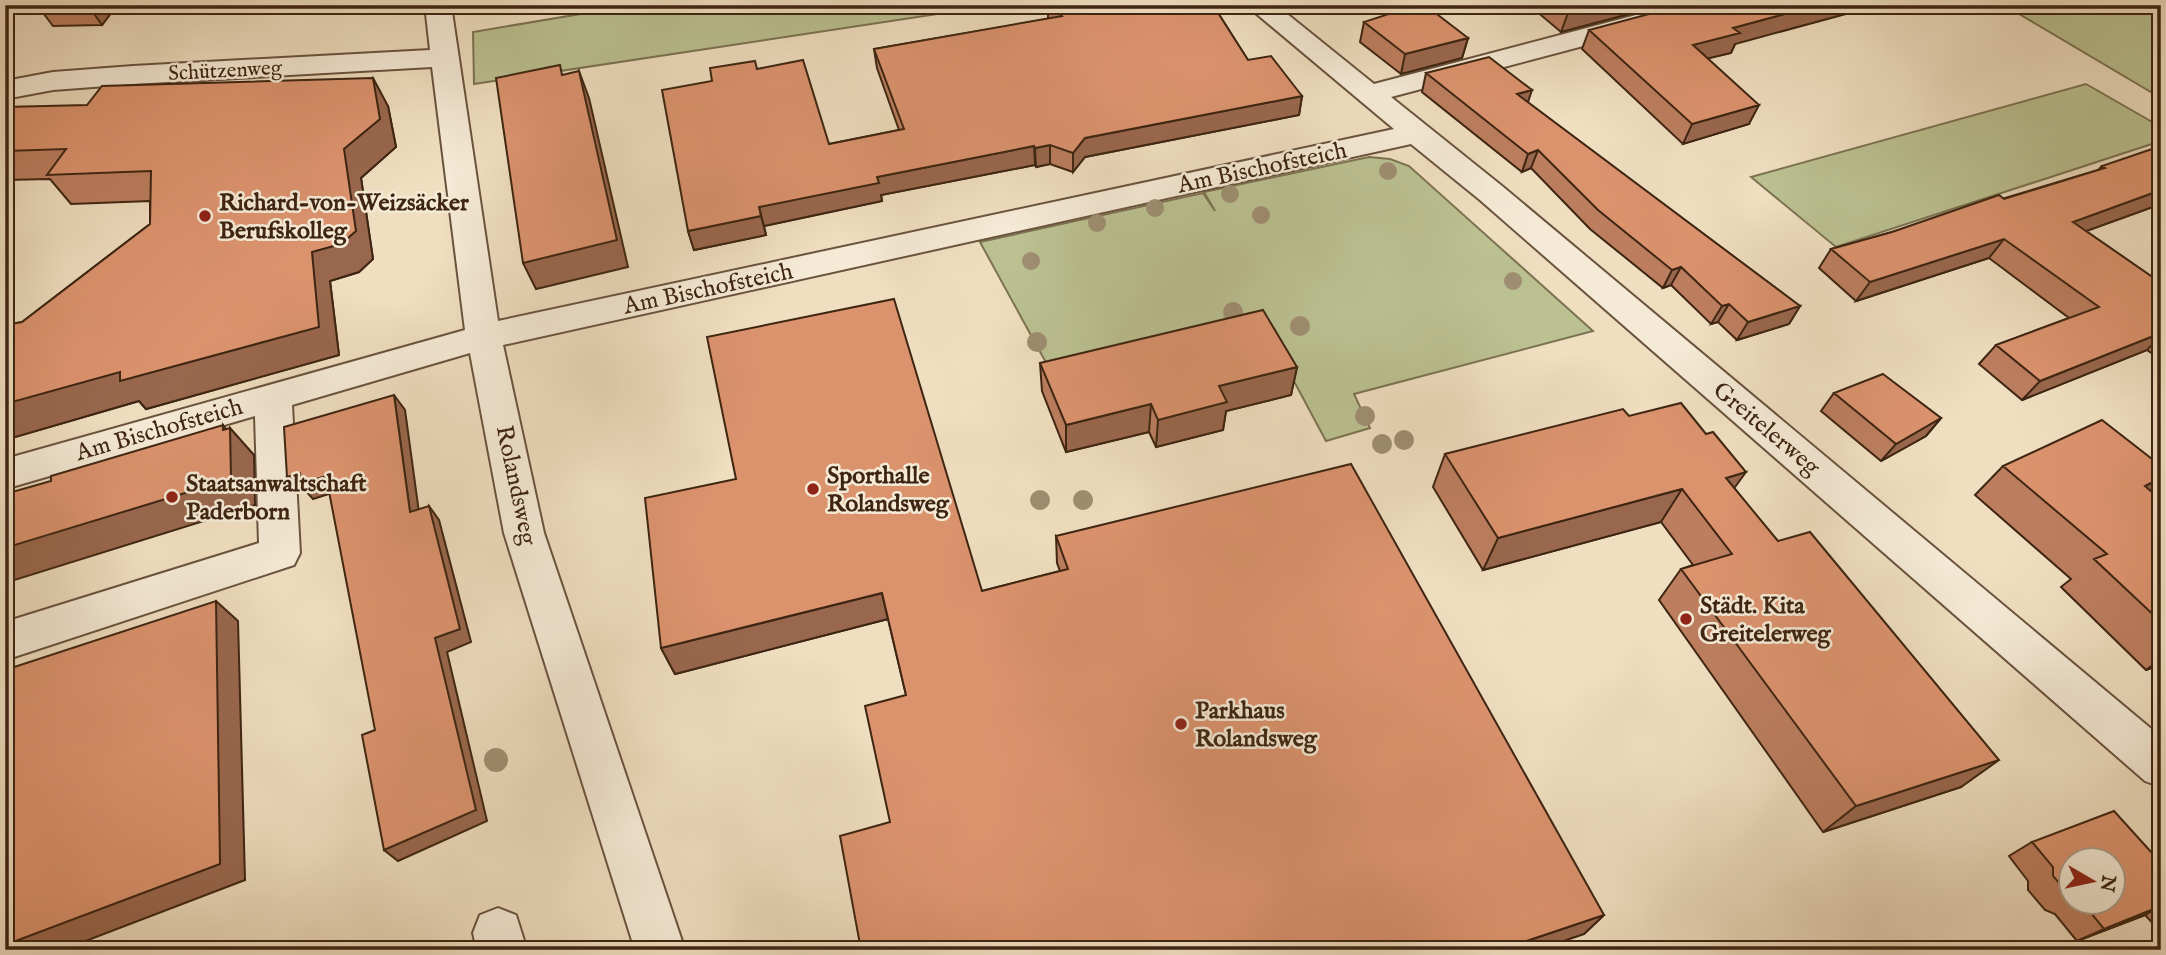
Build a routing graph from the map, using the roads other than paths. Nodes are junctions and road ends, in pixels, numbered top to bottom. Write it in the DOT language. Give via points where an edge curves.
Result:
graph roads {
  1 [pos="438,5"];
  2 [pos="1259,5"];
  3 [pos="1706,5"];
  4 [pos="445,58"];
  5 [pos="220,70"];
  6 [pos="5,90"];
  7 [pos="1369,94"];
  8 [pos="205,96"];
  9 [pos="1419,133"];
  10 [pos="483,337"];
  11 [pos="273,396"];
  12 [pos="5,474"];
  13 [pos="5,642"];
  14 [pos="2161,766"];
  15 [pos="660,950"];
  1 -- 4 [label="street, Rolandsweg"];
  2 -- 7 [label="street, Greitelerweg"];
  3 -- 7 [label="street"];
  4 -- 5 [label="street, Schützenweg"];
  4 -- 10 [label="street, Rolandsweg"];
  5 -- 6 [label="street, Schützenweg" via="53,81"];
  5 -- 8 [label="street"];
  7 -- 9 [label="street, Greitelerweg"];
  9 -- 10 [label="street, Am Bischofsteich"];
  9 -- 14 [label="street, Greitelerweg"];
  10 -- 11 [label="street, Am Bischofsteich"];
  10 -- 15 [label="street, Rolandsweg" via="524,533"];
  11 -- 12 [label="street, Am Bischofsteich"];
  11 -- 13 [label="street" via="279,552"];
}
